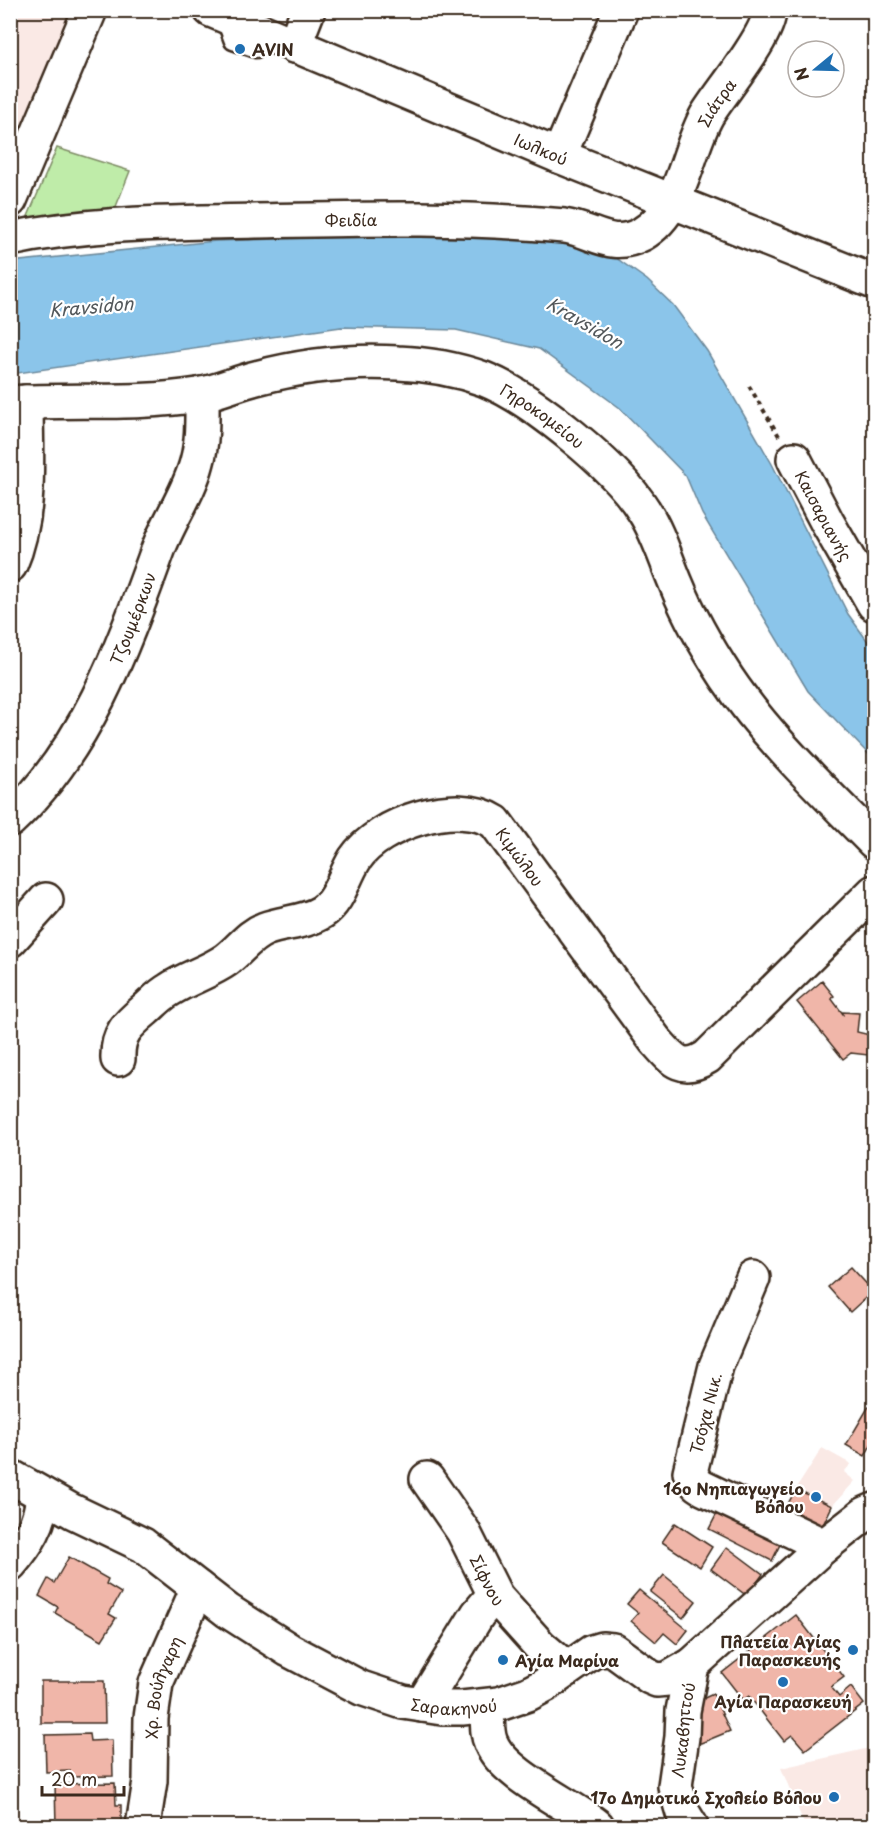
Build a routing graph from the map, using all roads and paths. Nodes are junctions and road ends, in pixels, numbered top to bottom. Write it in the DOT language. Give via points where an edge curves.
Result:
graph roads {
  1 [pos="90,10"];
  2 [pos="308,10"];
  3 [pos="621,10"];
  4 [pos="769,10"];
  5 [pos="217,13"];
  6 [pos="285,42"];
  7 [pos="20,147"];
  8 [pos="559,156"];
  9 [pos="10,200"];
  10 [pos="672,201"];
  11 [pos="10,239"];
  12 [pos="874,282"];
  13 [pos="749,386"];
  14 [pos="202,394"];
  15 [pos="18,402"];
  16 [pos="794,459"];
  17 [pos="10,565"];
  18 [pos="874,604"];
  19 [pos="10,820"];
  20 [pos="874,842"];
  21 [pos="874,892"];
  22 [pos="46,900"];
  23 [pos="10,940"];
  24 [pos="118,1059"];
  25 [pos="753,1278"];
  26 [pos="10,1476"];
  27 [pos="427,1479"];
  28 [pos="44,1495"];
  29 [pos="874,1510"];
  30 [pos="824,1546"];
  31 [pos="10,1564"];
  32 [pos="198,1588"];
  33 [pos="496,1597"];
  34 [pos="692,1665"];
  35 [pos="567,1669"];
  36 [pos="422,1705"];
  37 [pos="487,1706"];
  38 [pos="143,1827"];
  39 [pos="597,1827"];
  40 [pos="691,1827"];
  1 -- 7 [label="street"];
  2 -- 6 [label="street"];
  3 -- 8 [label="street"];
  4 -- 10 [label="street, Σιάτρα" via="769,22 761,38 706,118"];
  5 -- 6 [label="street, Ιωλκού"];
  6 -- 8 [label="street, Ιωλκού"];
  7 -- 9 [label="street"];
  8 -- 10 [label="street, Ιωλκού"];
  10 -- 11 [label="street, Φειδία" via="649,229 622,241 604,240 564,226 437,219 145,224"];
  10 -- 12 [label="street, Ιωλκού"];
  13 -- 16 [label="path"];
  14 -- 15 [label="street, Γηροκομείου" via="133,401"];
  14 -- 19 [label="street, Τζουμέρκων" via="197,464 111,669 62,760"];
  14 -- 20 [label="street, Γηροκομείου" via="300,368 396,363 462,372 528,403 585,447 627,487 652,525 691,616 728,679 769,731"];
  15 -- 17 [label="street" via="24,513"];
  16 -- 18 [label="street, Καισαριανής"];
  21 -- 24 [label="street, Κιμώλου" via="707,1058 690,1065 679,1064 655,1040 495,822 478,814 420,818 387,832 362,850 334,900 322,912 256,933 227,959 158,997 122,1033"];
  22 -- 23 [label="street"];
  25 -- 30 [label="street, Τσόχα Νικ." via="716,1366 690,1472 703,1488"];
  26 -- 28 [label="street, Σαρακηνού"];
  27 -- 33 [label="street, Σίφνου" via="463,1531"];
  28 -- 31 [label="street" via="37,1525"];
  28 -- 32 [label="street, Σαρακηνού" via="143,1545"];
  29 -- 30 [label="street, Σαρακηνού"];
  30 -- 34 [label="street, Σαρακηνού"];
  32 -- 36 [label="street, Σαρακηνού" via="262,1633 340,1678 376,1694"];
  32 -- 38 [label="street, Χρ. Βούλγαρη" via="156,1683"];
  33 -- 35 [label="street, Σίφνου" via="540,1646"];
  33 -- 36 [label="street" via="478,1614"];
  34 -- 35 [label="street, Σαρακηνού" via="668,1679 657,1680 614,1650 602,1649"];
  34 -- 40 [label="street, Λυκαβηττού" via="675,1786"];
  35 -- 37 [label="street, Σαρακηνού" via="528,1694"];
  36 -- 37 [label="street, Σαρακηνού"];
  37 -- 39 [label="street" via="489,1738 500,1757"];
}
